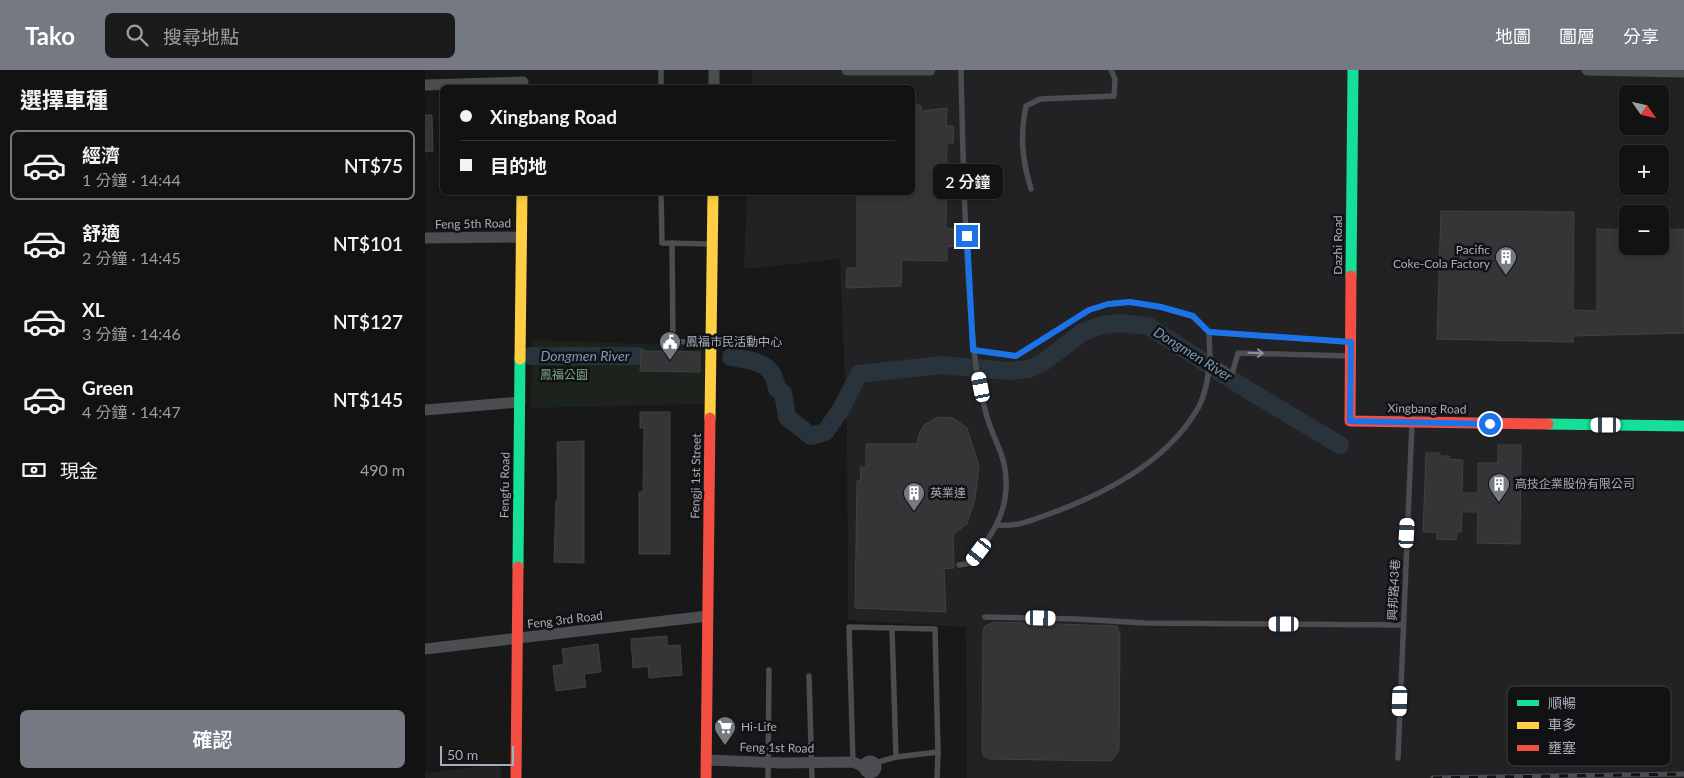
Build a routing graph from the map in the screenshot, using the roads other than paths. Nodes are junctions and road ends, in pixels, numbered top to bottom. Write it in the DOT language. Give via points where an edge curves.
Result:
graph roads {
  1 [pos="661,70"];
  2 [pos="714,70"];
  3 [pos="847,70"];
  4 [pos="860,70"];
  5 [pos="930,70"];
  6 [pos="961,70"];
  7 [pos="1111,70"];
  8 [pos="1353,70"];
  9 [pos="1587,70"];
  10 [pos="1684,72"];
  11 [pos="523,80"];
  12 [pos="425,85"];
  13 [pos="661,85"];
  14 [pos="714,85"];
  15 [pos="1031,188"];
  16 [pos="522,195"];
  17 [pos="661,195"];
  18 [pos="713,195"];
  19 [pos="521,237"];
  20 [pos="425,238"];
  21 [pos="672,243"];
  22 [pos="712,244"];
  23 [pos="1209,332"];
  24 [pos="1351,342"];
  25 [pos="711,344"];
  26 [pos="974,351"];
  27 [pos="1351,356"];
  28 [pos="1210,361"];
  29 [pos="520,402"];
  30 [pos="425,410"];
  31 [pos="1350,421"];
  32 [pos="1412,424"];
  33 [pos="1684,426"];
  34 [pos="997,525"];
  35 [pos="959,565"];
  36 [pos="708,616"];
  37 [pos="985,617"];
  38 [pos="1403,625"];
  39 [pos="892,628"];
  40 [pos="517,640"];
  41 [pos="425,649"];
  42 [pos="769,670"];
  43 [pos="809,676"];
  44 [pos="938,752"];
  45 [pos="896,757"];
  46 [pos="1398,758"];
  47 [pos="707,760"];
  48 [pos="853,762"];
  49 [pos="768,763"];
  50 [pos="812,763"];
  51 [pos="870,770"];
  52 [pos="516,778"];
  53 [pos="706,778"];
  54 [pos="768,778"];
  55 [pos="812,778"];
  56 [pos="937,778"];
  1 -- 13 [label="lane"];
  2 -- 14 [label="street"];
  3 -- 4 [label="street"];
  4 -- 5 [label="street"];
  6 -- 26 [label="lane" via="963,182"];
  7 -- 15 [label="lane" via="1115,79 1114,96 1040,99 1026,106 1021,149"];
  8 -- 24 [label="street, Dazhi Road"];
  9 -- 10 [label="street"];
  11 -- 12 [label="street"];
  16 -- 19 [label="street, Fengfu Road"];
  17 -- 21 [label="lane" via="662,243"];
  18 -- 22 [label="street, Fengji 1st Street"];
  19 -- 20 [label="street, Feng 5th Road"];
  19 -- 29 [label="street, Fengfu Road"];
  21 -- 22 [label="lane"];
  21 -- 25 [label="lane" via="673,342"];
  22 -- 25 [label="street, Fengji 1st Street"];
  23 -- 24 [label="lane"];
  23 -- 26 [label="lane" via="1193,316 1130,302 1089,310 1016,356"];
  23 -- 28 [label="lane"];
  24 -- 27 [label="street, Dazhi Road"];
  25 -- 36 [label="street, Fengji 1st Street"];
  26 -- 34 [label="lane" via="987,418 1002,451 1007,476"];
  28 -- 27 [label="lane, one-way" via="1232,374 1238,353"];
  27 -- 31 [label="street, Dazhi Road"];
  28 -- 34 [label="lane" via="1208,381 1198,408 1176,437 1140,470 1109,489 1015,527"];
  29 -- 30 [label="street"];
  29 -- 40 [label="street, Fengfu Road"];
  31 -- 32 [label="street, Xingbang Road"];
  32 -- 33 [label="street, Xingbang Road"];
  32 -- 38 [label="lane, 興邦路43巷"];
  34 -- 35 [label="lane" via="971,563"];
  36 -- 40 [label="street, Feng 3rd Road"];
  36 -- 47 [label="street, Fengji 1st Street"];
  37 -- 38 [label="lane" via="1145,623"];
  38 -- 46 [label="lane, 興邦路43巷"];
  39 -- 44 [label="lane" via="935,629"];
  39 -- 45 [label="lane"];
  39 -- 48 [label="lane" via="849,628"];
  40 -- 41 [label="street, Feng 3rd Road"];
  40 -- 52 [label="street, Fengfu Road"];
  42 -- 49 [label="lane"];
  43 -- 50 [label="lane"];
  44 -- 45 [label="lane, Feng 1st Road"];
  44 -- 56 [label="lane"];
  45 -- 51 [label="lane, Feng 1st Road"];
  47 -- 49 [label="street, Feng 1st Road"];
  47 -- 53 [label="street"];
  48 -- 50 [label="street, Feng 1st Road"];
  48 -- 51 [label="street, Feng 1st Road"];
  49 -- 50 [label="street, Feng 1st Road"];
  49 -- 54 [label="lane"];
  50 -- 55 [label="lane"];
}
